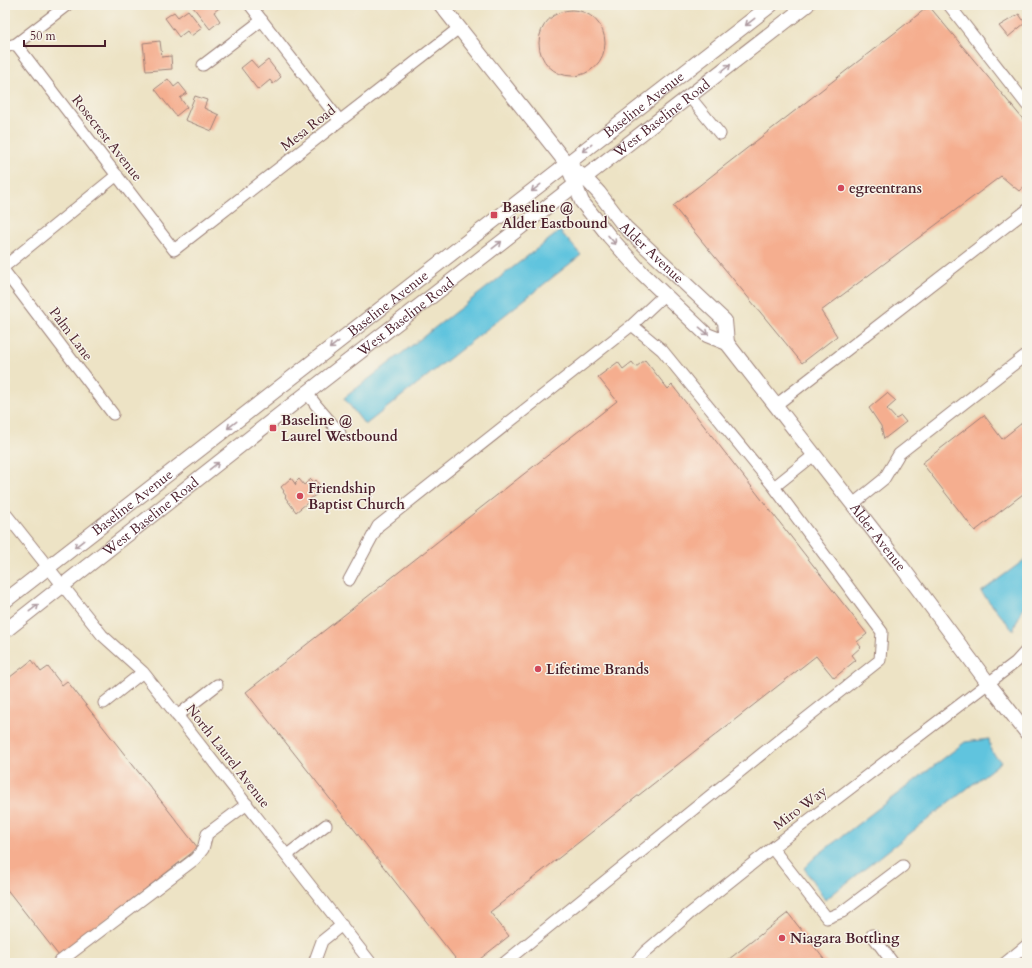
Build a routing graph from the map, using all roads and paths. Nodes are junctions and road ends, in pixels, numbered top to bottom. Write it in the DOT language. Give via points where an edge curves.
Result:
graph roads {
  1 [pos="67,5"];
  2 [pos="250,5"];
  3 [pos="441,5"];
  4 [pos="771,5"];
  5 [pos="807,5"];
  6 [pos="949,5"];
  7 [pos="262,20"];
  8 [pos="459,28"];
  9 [pos="10,46"];
  10 [pos="203,65"];
  11 [pos="690,96"];
  12 [pos="1027,105"];
  13 [pos="340,121"];
  14 [pos="720,134"];
  15 [pos="567,164"];
  16 [pos="117,175"];
  17 [pos="580,181"];
  18 [pos="1027,210"];
  19 [pos="174,250"];
  20 [pos="5,266"];
  21 [pos="5,272"];
  22 [pos="664,295"];
  23 [pos="632,325"];
  24 [pos="727,344"];
  25 [pos="1027,354"];
  26 [pos="307,393"];
  27 [pos="776,405"];
  28 [pos="113,414"];
  29 [pos="340,433"];
  30 [pos="814,455"];
  31 [pos="774,488"];
  32 [pos="853,504"];
  33 [pos="5,513"];
  34 [pos="55,576"];
  35 [pos="349,580"];
  36 [pos="5,602"];
  37 [pos="5,631"];
  38 [pos="1027,650"];
  39 [pos="143,672"];
  40 [pos="988,683"];
  41 [pos="217,685"];
  42 [pos="104,703"];
  43 [pos="177,716"];
  44 [pos="1027,733"];
  45 [pos="247,804"];
  46 [pos="326,825"];
  47 [pos="772,848"];
  48 [pos="287,855"];
  49 [pos="903,866"];
  50 [pos="342,925"];
  51 [pos="872,935"];
  52 [pos="1027,945"];
  53 [pos="58,963"];
  54 [pos="314,963"];
  55 [pos="372,963"];
  56 [pos="504,963"];
  57 [pos="635,963"];
  58 [pos="893,963"];
  59 [pos="1005,963"];
  1 -- 9 [label="street"];
  2 -- 7 [label="street"];
  3 -- 8 [label="main road, Alder Avenue"];
  4 -- 15 [label="main road, Baseline Avenue, one-way"];
  11 -- 5 [label="main road, West Baseline Road, one-way"];
  6 -- 12 [label="street"];
  7 -- 10 [label="street"];
  7 -- 13 [label="street"];
  8 -- 13 [label="street, Mesa Road"];
  8 -- 15 [label="main road, Alder Avenue"];
  9 -- 16 [label="street, Rosecrest Avenue"];
  11 -- 14 [label="street"];
  11 -- 17 [label="main road, West Baseline Road"];
  13 -- 19 [label="street, Mesa Road"];
  15 -- 17 [label="main road, Alder Avenue"];
  15 -- 34 [label="main road, Baseline Avenue, one-way"];
  16 -- 19 [label="street, Rosecrest Avenue"];
  16 -- 20 [label="street"];
  17 -- 22 [label="main road, Alder Avenue, one-way" via="582,202 609,236"];
  17 -- 24 [label="main road, Alder Avenue" via="599,193 625,227 725,321"];
  26 -- 17 [label="main road, West Baseline Road, one-way"];
  18 -- 27 [label="street"];
  21 -- 28 [label="street, Palm Lane"];
  22 -- 23 [label="street"];
  22 -- 24 [label="main road, Alder Avenue, one-way" via="707,335"];
  23 -- 31 [label="street" via="662,350"];
  23 -- 35 [label="street" via="378,526"];
  24 -- 27 [label="main road, Alder Avenue"];
  25 -- 32 [label="street" via="899,454 884,479"];
  26 -- 29 [label="street"];
  34 -- 26 [label="main road, West Baseline Road, one-way"];
  27 -- 30 [label="main road, Alder Avenue"];
  30 -- 31 [label="street"];
  30 -- 32 [label="main road, Alder Avenue"];
  31 -- 56 [label="street" via="882,632 880,660"];
  32 -- 40 [label="main road, Alder Avenue"];
  33 -- 34 [label="street, North Laurel Avenue"];
  34 -- 36 [label="main road, Baseline Avenue"];
  37 -- 34 [label="main road, West Baseline Road, one-way"];
  34 -- 39 [label="street, North Laurel Avenue" via="102,635"];
  38 -- 40 [label="street, Miro Way" via="1016,662"];
  39 -- 42 [label="street"];
  39 -- 43 [label="street, North Laurel Avenue"];
  40 -- 44 [label="main road, Alder Avenue"];
  40 -- 47 [label="street, Miro Way"];
  41 -- 43 [label="street"];
  43 -- 45 [label="street, North Laurel Avenue"];
  45 -- 48 [label="street, North Laurel Avenue"];
  45 -- 53 [label="street" via="207,834 203,849 195,859"];
  46 -- 48 [label="street"];
  47 -- 49 [label="street" via="827,918 842,912"];
  47 -- 57 [label="street, Miro Way" via="688,915"];
  48 -- 50 [label="street, North Laurel Avenue"];
  50 -- 54 [label="street" via="322,941"];
  50 -- 55 [label="street, North Laurel Avenue"];
  51 -- 58 [label="street"];
  52 -- 59 [label="street"];
}
